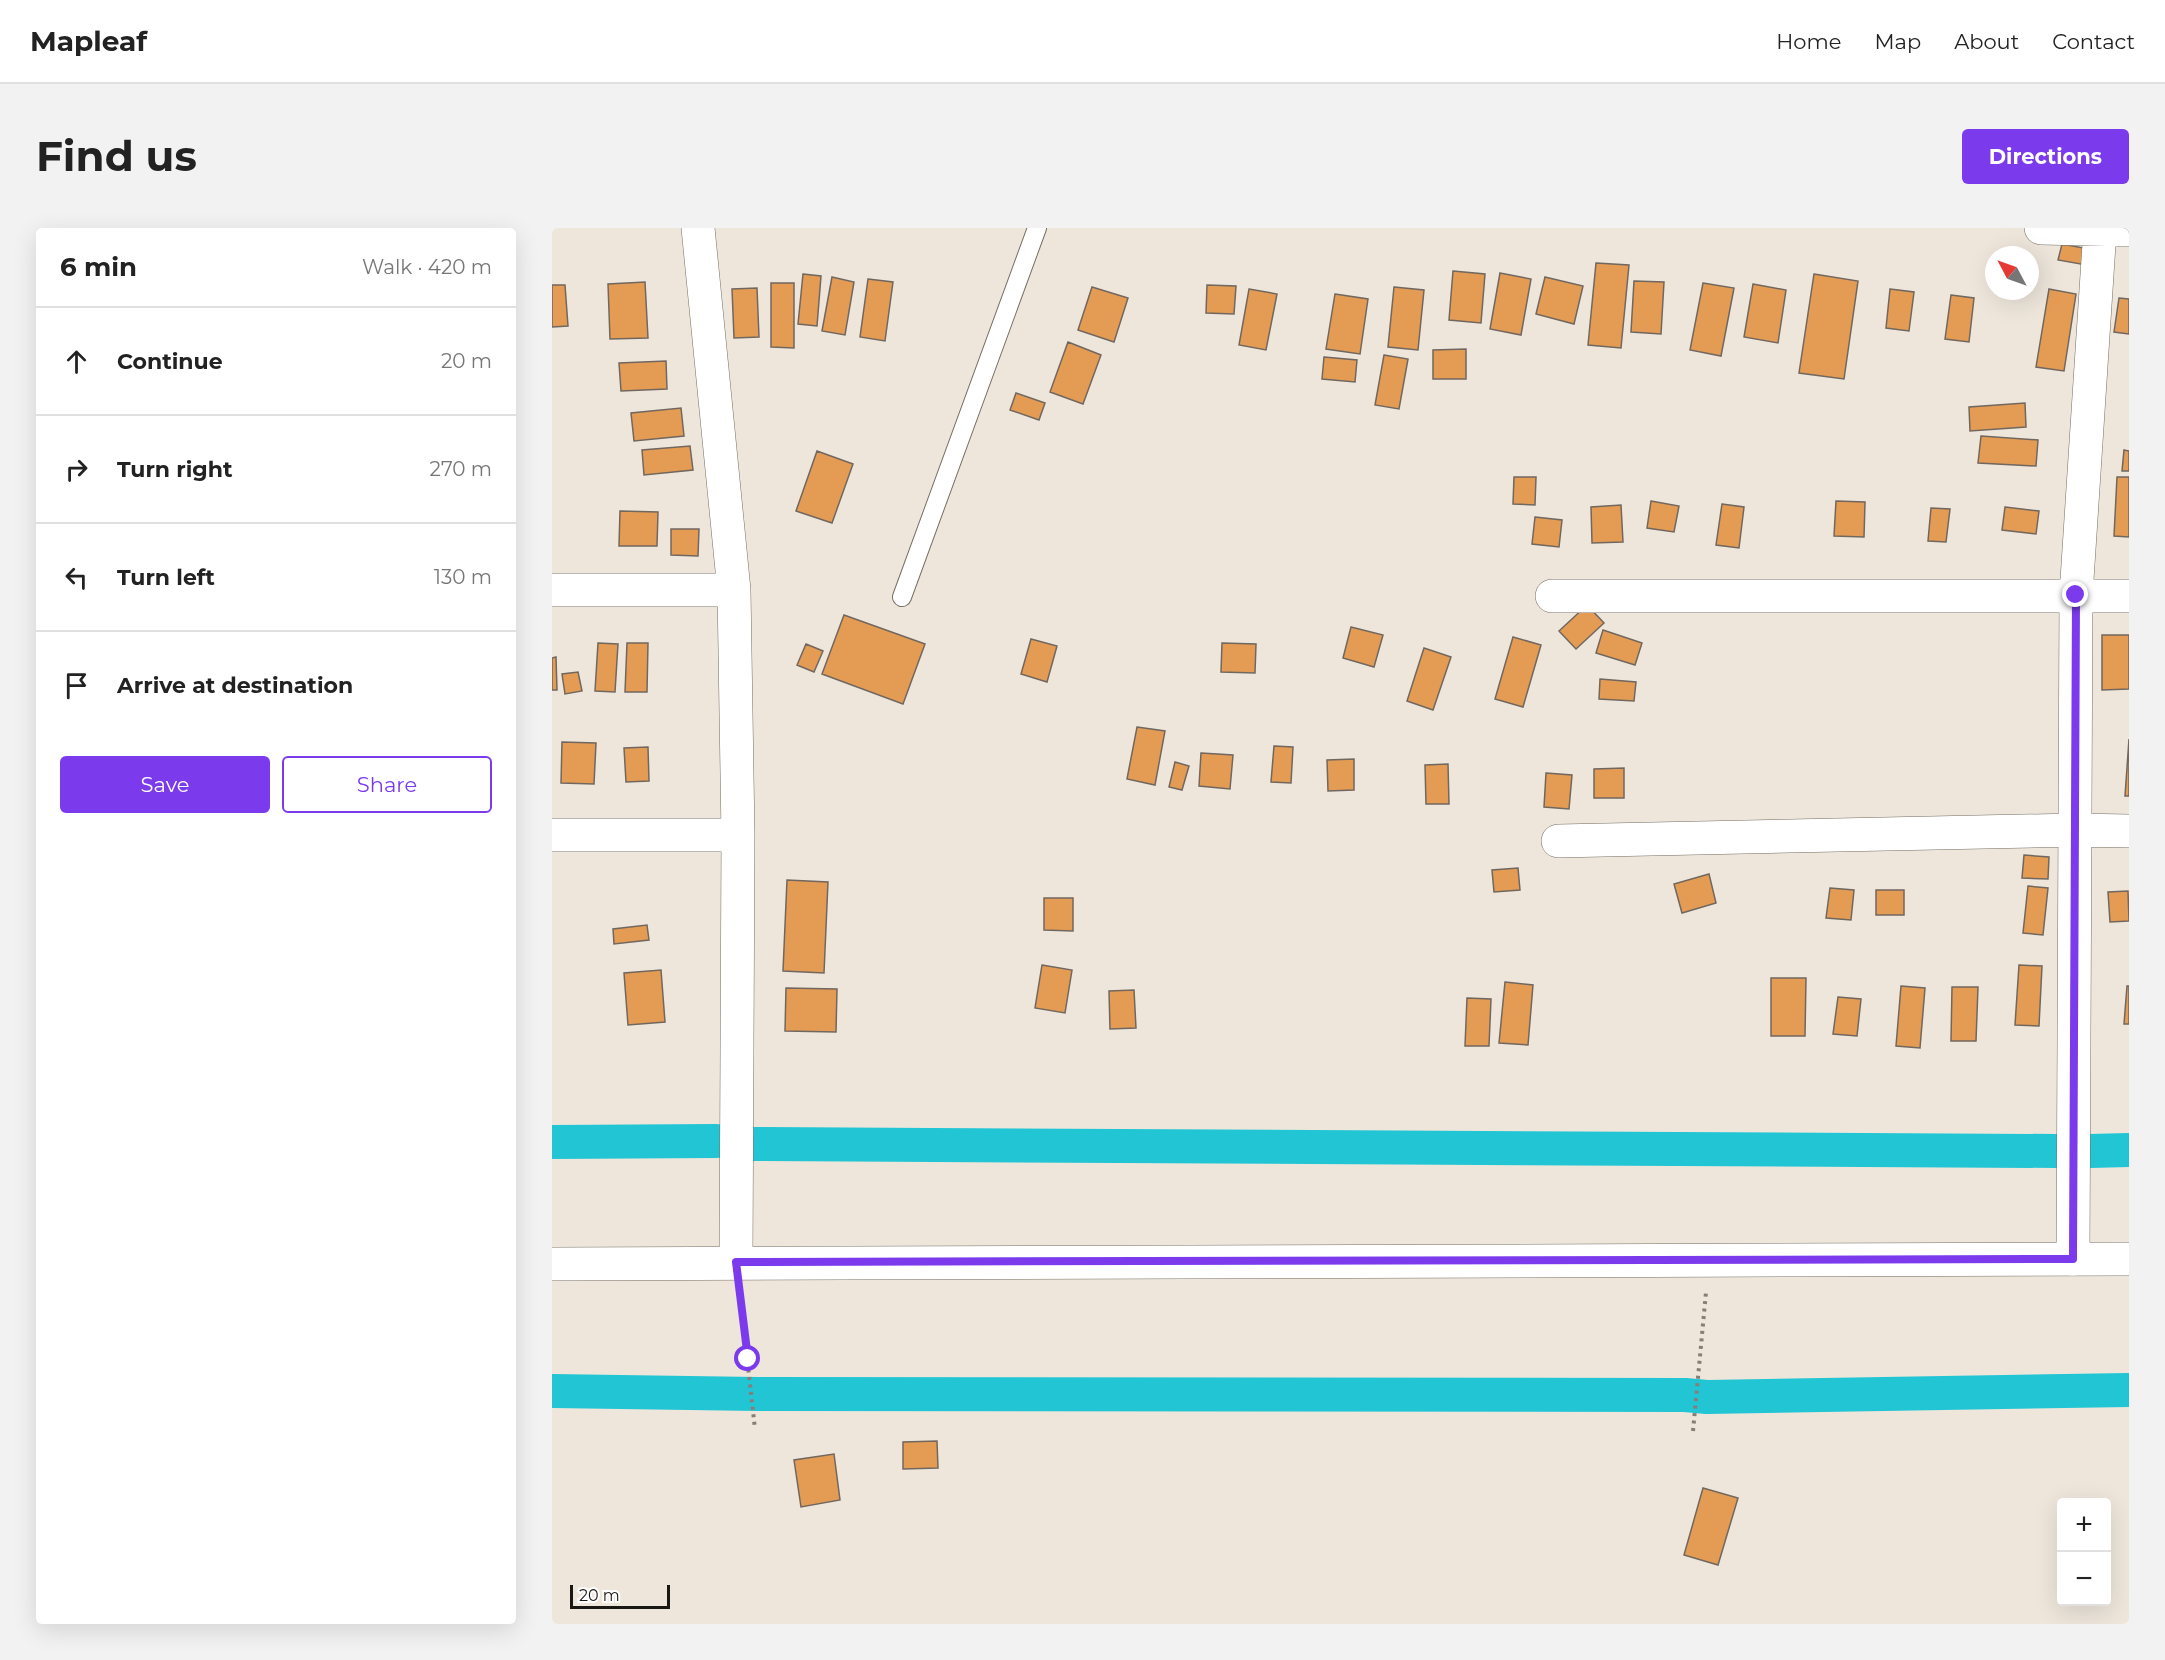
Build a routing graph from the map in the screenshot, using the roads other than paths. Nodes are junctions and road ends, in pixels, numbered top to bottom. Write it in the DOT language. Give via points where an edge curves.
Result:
graph roads {
  1 [pos="698,228"];
  2 [pos="1037,228"];
  3 [pos="2041,228"];
  4 [pos="2114,230"];
  5 [pos="552,590"];
  6 [pos="734,590"];
  7 [pos="2076,595"];
  8 [pos="1552,596"];
  9 [pos="2129,596"];
  10 [pos="902,597"];
  11 [pos="2075,830"];
  12 [pos="2129,831"];
  13 [pos="552,835"];
  14 [pos="738,835"];
  15 [pos="1558,841"];
  16 [pos="2073,1259"];
  17 [pos="2129,1259"];
  18 [pos="736,1262"];
  19 [pos="552,1264"];
  1 -- 6 [label="street"];
  2 -- 10 [label="lane"];
  3 -- 4 [label="street"];
  4 -- 7 [label="street"];
  5 -- 6 [label="street"];
  6 -- 14 [label="street"];
  7 -- 8 [label="street"];
  7 -- 9 [label="street"];
  7 -- 11 [label="street"];
  11 -- 12 [label="street"];
  11 -- 15 [label="street"];
  11 -- 16 [label="street"];
  13 -- 14 [label="street"];
  14 -- 18 [label="street"];
  16 -- 17 [label="street"];
  16 -- 18 [label="street"];
  18 -- 19 [label="street"];
}
